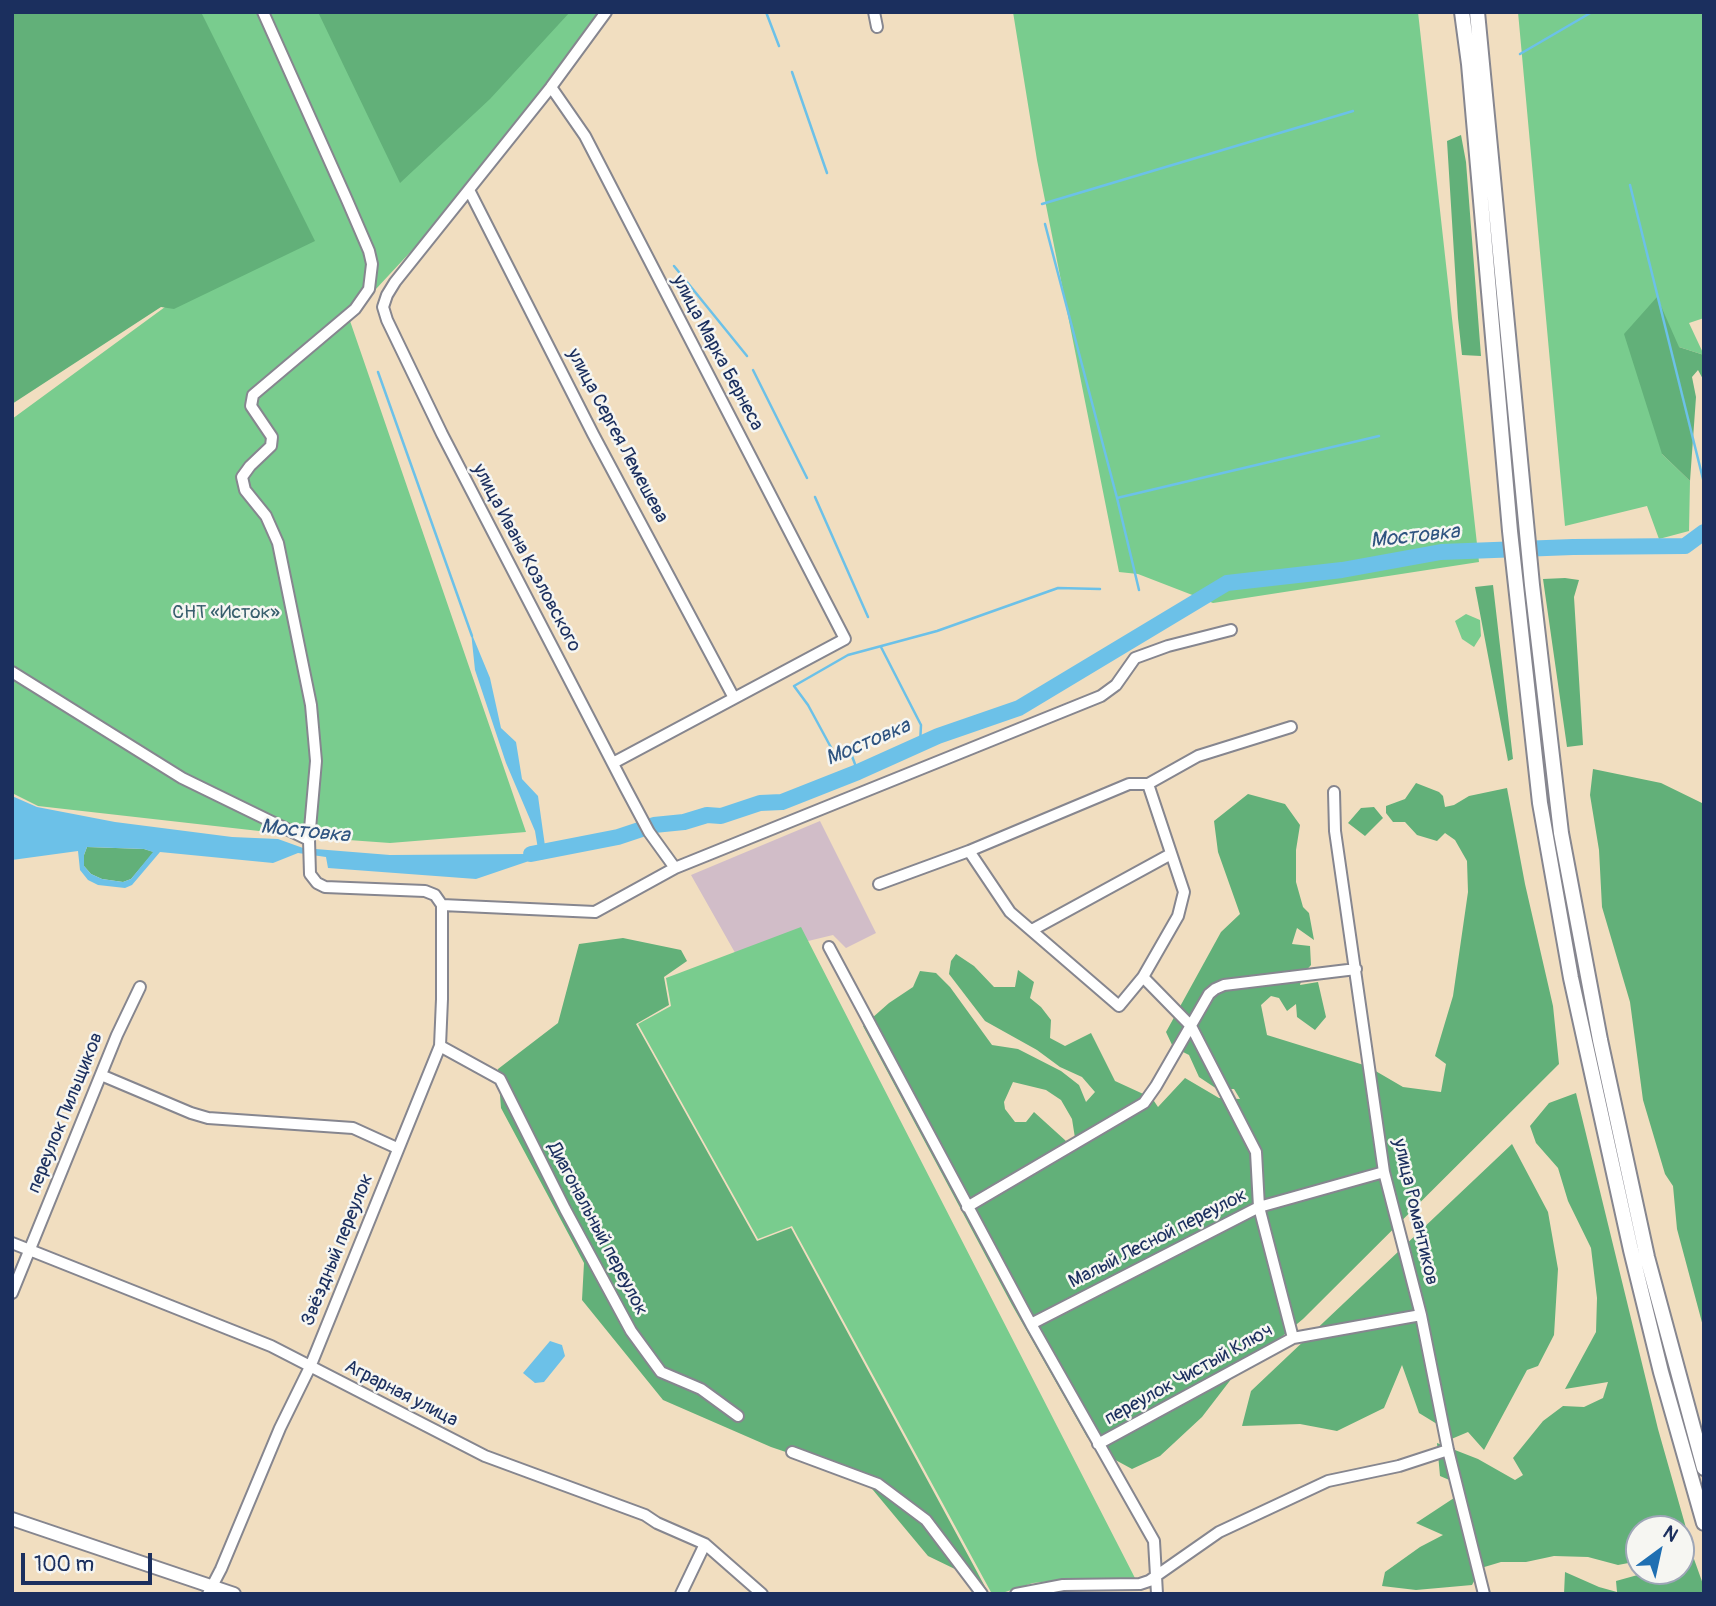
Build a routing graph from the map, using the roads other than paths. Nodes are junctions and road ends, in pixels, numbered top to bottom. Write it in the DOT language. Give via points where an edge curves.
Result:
graph roads {
  1 [pos="263,12"];
  2 [pos="606,12"];
  3 [pos="874,12"];
  4 [pos="1462,12"];
  5 [pos="1477,12"];
  6 [pos="877,27"];
  7 [pos="551,87"];
  8 [pos="469,190"];
  9 [pos="1231,630"];
  10 [pos="12,672"];
  11 [pos="734,698"];
  12 [pos="1291,727"];
  13 [pos="613,763"];
  14 [pos="1148,784"];
  15 [pos="1334,792"];
  16 [pos="309,843"];
  17 [pos="969,852"];
  18 [pos="1171,854"];
  19 [pos="675,868"];
  20 [pos="879,884"];
  21 [pos="442,905"];
  22 [pos="1032,930"];
  23 [pos="829,947"];
  24 [pos="1356,969"];
  25 [pos="1143,977"];
  26 [pos="140,987"];
  27 [pos="1191,1026"];
  28 [pos="440,1046"];
  29 [pos="101,1075"];
  30 [pos="397,1148"];
  31 [pos="1384,1172"];
  32 [pos="967,1207"];
  33 [pos="1259,1207"];
  34 [pos="12,1243"];
  35 [pos="29,1249"];
  36 [pos="12,1293"];
  37 [pos="1421,1315"];
  38 [pos="1031,1324"];
  39 [pos="1293,1338"];
  40 [pos="310,1367"];
  41 [pos="738,1416"];
  42 [pos="1098,1444"];
  43 [pos="1448,1450"];
  44 [pos="792,1452"];
  45 [pos="1704,1468"];
  46 [pos="12,1519"];
  47 [pos="1704,1523"];
  48 [pos="705,1544"];
  49 [pos="1156,1576"];
  50 [pos="210,1590"];
  51 [pos="234,1594"];
  52 [pos="681,1594"];
  53 [pos="762,1594"];
  54 [pos="982,1594"];
  55 [pos="1016,1594"];
  56 [pos="1157,1594"];
  57 [pos="1484,1594"];
  1 -- 16 [label="street" via="372,264 369,289 355,309 259,388 251,400 272,437 271,446 242,477 245,490 266,516 278,543 311,705 316,761"];
  2 -- 7 [label="street"];
  3 -- 6 [label="street"];
  4 -- 47 [label="highway" via="1540,803 1571,978 1631,1250"];
  5 -- 45 [label="highway" via="1532,585 1561,833 1647,1257"];
  7 -- 8 [label="street"];
  7 -- 11 [label="street, улица Марка Бернеса" via="585,136 845,639"];
  8 -- 11 [label="street, улица Сергея Лемешева"];
  8 -- 13 [label="street, улица Ивана Козловского" via="394,282 383,307 442,434"];
  9 -- 19 [label="street" via="1135,658 1116,685 1101,696"];
  10 -- 16 [label="street" via="182,778"];
  11 -- 13 [label="street"];
  12 -- 14 [label="street" via="1199,756"];
  13 -- 19 [label="street, улица Ивана Козловского"];
  14 -- 17 [label="street" via="1129,784"];
  14 -- 18 [label="street"];
  15 -- 24 [label="street, улица Романтиков" via="1335,831"];
  16 -- 21 [label="street" via="310,874 325,887 425,891"];
  17 -- 20 [label="street"];
  17 -- 22 [label="street" via="1010,912"];
  18 -- 22 [label="street"];
  18 -- 25 [label="street" via="1184,892 1178,916"];
  19 -- 21 [label="street" via="594,912"];
  21 -- 28 [label="street, Звёздный переулок"];
  22 -- 25 [label="street" via="1119,1006"];
  23 -- 32 [label="street"];
  24 -- 27 [label="street" via="1224,985 1209,993"];
  24 -- 31 [label="street, улица Романтиков"];
  25 -- 27 [label="street"];
  26 -- 29 [label="street, переулок Пильщиков"];
  27 -- 32 [label="street" via="1144,1103"];
  27 -- 33 [label="street" via="1256,1152"];
  28 -- 30 [label="street, Звёздный переулок"];
  28 -- 41 [label="street, Диагональный переулок" via="500,1079 631,1331 661,1372 701,1389"];
  29 -- 30 [label="street" via="208,1118 353,1128"];
  29 -- 35 [label="street, переулок Пильщиков"];
  30 -- 40 [label="street, Звёздный переулок"];
  31 -- 33 [label="street, Малый Лесной переулок"];
  31 -- 37 [label="street, улица Романтиков"];
  32 -- 38 [label="street"];
  33 -- 38 [label="street, Малый Лесной переулок"];
  33 -- 39 [label="street"];
  34 -- 35 [label="street, Аграрная улица"];
  35 -- 36 [label="street, переулок Пильщиков"];
  35 -- 40 [label="street, Аграрная улица" via="271,1346"];
  37 -- 39 [label="street, переулок Чистый Ключ"];
  37 -- 43 [label="street, улица Романтиков"];
  38 -- 42 [label="street"];
  39 -- 42 [label="street, переулок Чистый Ключ"];
  40 -- 48 [label="street, Аграрная улица" via="485,1456 645,1514"];
  40 -- 50 [label="street, Звёздный переулок"];
  42 -- 49 [label="street" via="1154,1541"];
  43 -- 49 [label="street" via="1328,1481 1219,1532"];
  43 -- 57 [label="street, улица Романтиков"];
  44 -- 54 [label="street" via="878,1484 926,1520"];
  46 -- 50 [label="main road"];
  48 -- 52 [label="street"];
  48 -- 53 [label="street, Аграрная улица"];
  49 -- 55 [label="street" via="1140,1584 1063,1586"];
  49 -- 56 [label="street"];
  50 -- 51 [label="main road"];
}
